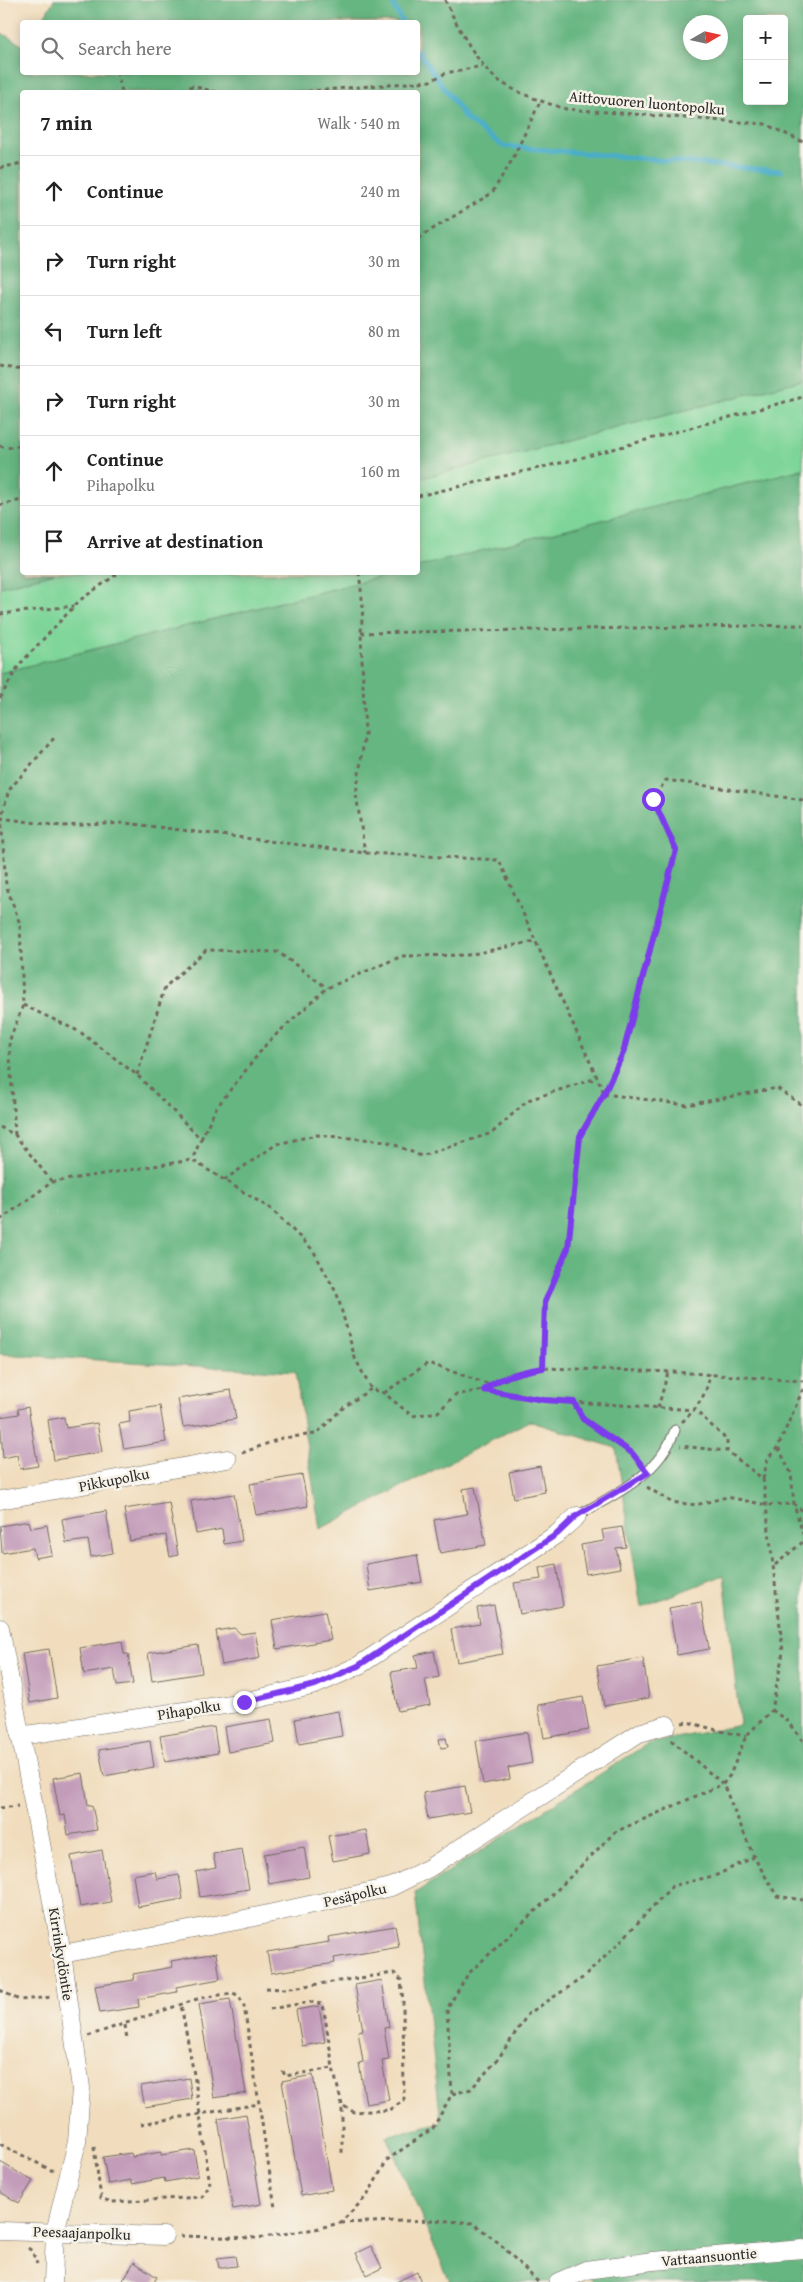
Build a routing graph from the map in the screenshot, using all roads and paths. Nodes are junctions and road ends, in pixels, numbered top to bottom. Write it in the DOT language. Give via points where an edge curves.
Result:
graph roads {
  1 [pos="445,0"];
  2 [pos="483,66"];
  3 [pos="117,75"];
  4 [pos="121,90"];
  5 [pos="186,90"];
  6 [pos="208,90"];
  7 [pos="324,90"];
  8 [pos="540,102"];
  9 [pos="803,142"];
  10 [pos="20,163"];
  11 [pos="0,168"];
  12 [pos="420,237"];
  13 [pos="0,366"];
  14 [pos="20,370"];
  15 [pos="803,397"];
  16 [pos="20,445"];
  17 [pos="0,446"];
  18 [pos="420,496"];
  19 [pos="20,500"];
  20 [pos="0,505"];
  21 [pos="116,575"];
  22 [pos="359,575"];
  23 [pos="75,606"];
  24 [pos="0,614"];
  25 [pos="803,625"];
  26 [pos="360,632"];
  27 [pos="0,698"];
  28 [pos="55,737"];
  29 [pos="803,800"];
  30 [pos="0,818"];
  31 [pos="364,853"];
  32 [pos="535,941"];
  33 [pos="327,988"];
  34 [pos="23,1005"];
  35 [pos="137,1074"];
  36 [pos="596,1078"];
  37 [pos="604,1094"];
  38 [pos="803,1106"];
  39 [pos="0,1127"];
  40 [pos="15,1135"];
  41 [pos="202,1139"];
  42 [pos="192,1160"];
  43 [pos="224,1180"];
  44 [pos="52,1182"];
  45 [pos="0,1219"];
  46 [pos="543,1368"];
  47 [pos="668,1372"];
  48 [pos="710,1374"];
  49 [pos="803,1381"];
  50 [pos="490,1385"];
  51 [pos="371,1389"];
  52 [pos="803,1389"];
  53 [pos="484,1390"];
  54 [pos="384,1393"];
  55 [pos="574,1402"];
  56 [pos="658,1408"];
  57 [pos="695,1410"];
  58 [pos="675,1430"];
  59 [pos="670,1445"];
  60 [pos="778,1447"];
  61 [pos="728,1451"];
  62 [pos="227,1459"];
  63 [pos="648,1473"];
  64 [pos="763,1479"];
  65 [pos="637,1480"];
  66 [pos="0,1500"];
  67 [pos="794,1504"];
  68 [pos="767,1505"];
  69 [pos="803,1511"];
  70 [pos="576,1516"];
  71 [pos="803,1534"];
  72 [pos="803,1542"];
  73 [pos="774,1566"];
  74 [pos="0,1628"];
  75 [pos="772,1710"];
  76 [pos="662,1726"];
  77 [pos="20,1736"];
  78 [pos="746,1736"];
  79 [pos="803,1741"];
  80 [pos="723,1784"];
  81 [pos="17,1797"];
  82 [pos="18,1806"];
  83 [pos="0,1808"];
  84 [pos="20,1815"];
  85 [pos="754,1856"];
  86 [pos="803,1900"];
  87 [pos="62,1954"];
  88 [pos="266,1988"];
  89 [pos="52,1989"];
  90 [pos="0,1990"];
  91 [pos="54,1997"];
  92 [pos="55,2005"];
  93 [pos="181,2005"];
  94 [pos="270,2010"];
  95 [pos="124,2025"];
  96 [pos="74,2038"];
  97 [pos="127,2039"];
  98 [pos="333,2068"];
  99 [pos="283,2070"];
  100 [pos="452,2094"];
  101 [pos="259,2104"];
  102 [pos="342,2105"];
  103 [pos="198,2114"];
  104 [pos="140,2124"];
  105 [pos="94,2143"];
  106 [pos="0,2144"];
  107 [pos="342,2156"];
  108 [pos="58,2164"];
  109 [pos="275,2208"];
  110 [pos="340,2223"];
  111 [pos="0,2231"];
  112 [pos="25,2231"];
  113 [pos="55,2232"];
  114 [pos="164,2236"];
  115 [pos="803,2249"];
  116 [pos="46,2278"];
  117 [pos="538,2282"];
  118 [pos="558,2282"];
  1 -- 2 [label="path, Aittovuoren luontopolku"];
  2 -- 7 [label="path" via="446,73 430,81"];
  2 -- 8 [label="path, Aittovuoren luontopolku" via="499,80"];
  3 -- 4 [label="path"];
  5 -- 6 [label="path" via="192,86"];
  8 -- 9 [label="path, Aittovuoren luontopolku" via="566,108 765,124"];
  8 -- 12 [label="path" via="526,134 492,193"];
  10 -- 11 [label="path"];
  13 -- 14 [label="path"];
  15 -- 18 [label="path" via="573,460"];
  16 -- 17 [label="path"];
  19 -- 20 [label="path"];
  21 -- 23 [label="path"];
  22 -- 26 [label="path" via="363,607"];
  23 -- 24 [label="path"];
  23 -- 27 [label="path" via="19,665"];
  25 -- 26 [label="path"];
  26 -- 31 [label="path" via="365,734 356,794"];
  28 -- 30 [label="path" via="9,790"];
  29 -- 37 [label="path" via="666,780 653,799 676,850 623,1053"];
  30 -- 31 [label="path" via="61,826 125,823"];
  30 -- 34 [label="path" via="6,886 20,924"];
  31 -- 32 [label="path" via="499,860"];
  32 -- 33 [label="path" via="468,955 402,956"];
  32 -- 36 [label="path"];
  33 -- 35 [label="path" via="278,952 206,950 165,987"];
  33 -- 41 [label="path" via="268,1042 216,1108"];
  34 -- 35 [label="path" via="80,1032"];
  34 -- 40 [label="path" via="9,1042"];
  35 -- 41 [label="path"];
  36 -- 37 [label="path"];
  36 -- 43 [label="path" via="528,1100 492,1133 421,1156 386,1142 316,1134 277,1144"];
  37 -- 38 [label="path" via="687,1105 777,1088"];
  37 -- 46 [label="path" via="580,1136 568,1248 545,1302"];
  39 -- 40 [label="path"];
  40 -- 44 [label="path"];
  41 -- 42 [label="path"];
  42 -- 43 [label="path"];
  42 -- 44 [label="path"];
  43 -- 51 [label="path" via="270,1209 313,1250 337,1294 355,1358"];
  44 -- 45 [label="path"];
  46 -- 47 [label="path"];
  46 -- 50 [label="path" via="519,1372"];
  47 -- 48 [label="path"];
  47 -- 56 [label="path"];
  48 -- 49 [label="path"];
  48 -- 57 [label="path" via="708,1388"];
  50 -- 53 [label="path"];
  50 -- 54 [label="path" via="428,1364"];
  51 -- 54 [label="path"];
  51 -- 62 [label="path" via="344,1407 316,1434 282,1438"];
  52 -- 60 [label="path"];
  53 -- 54 [label="path" via="454,1395 438,1412 412,1416"];
  53 -- 55 [label="path"];
  55 -- 56 [label="path"];
  55 -- 63 [label="path" via="583,1419 632,1453"];
  56 -- 57 [label="path"];
  57 -- 58 [label="path"];
  57 -- 61 [label="path" via="727,1440"];
  58 -- 59 [label="lane"];
  59 -- 61 [label="path"];
  59 -- 63 [label="lane"];
  60 -- 64 [label="path" via="768,1458"];
  60 -- 67 [label="path" via="791,1473"];
  61 -- 64 [label="path"];
  62 -- 66 [label="street, Pikkupolku"];
  63 -- 65 [label="lane"];
  64 -- 68 [label="path"];
  65 -- 68 [label="path" via="671,1502 696,1505 726,1497"];
  65 -- 70 [label="lane"];
  67 -- 68 [label="path"];
  67 -- 69 [label="path"];
  67 -- 71 [label="path"];
  68 -- 73 [label="path"];
  70 -- 77 [label="street, Pihapolku" via="557,1534 358,1666 315,1685 244,1702"];
  72 -- 73 [label="path"];
  73 -- 75 [label="path" via="783,1652"];
  74 -- 77 [label="street, Kirrinkydöntie"];
  75 -- 78 [label="path"];
  75 -- 79 [label="path" via="787,1721"];
  76 -- 78 [label="path" via="688,1722"];
  76 -- 80 [label="path"];
  76 -- 87 [label="street, Pesäpolku" via="639,1733 429,1868 391,1887"];
  77 -- 87 [label="street, Kirrinkydöntie"];
  78 -- 80 [label="path"];
  80 -- 85 [label="path"];
  80 -- 100 [label="path" via="615,1832 468,1974 447,2009"];
  81 -- 82 [label="path"];
  82 -- 83 [label="path"];
  82 -- 84 [label="path"];
  85 -- 86 [label="path" via="777,1896"];
  85 -- 100 [label="path" via="717,1875 672,1886 584,1976 528,2014 498,2059 471,2089"];
  87 -- 96 [label="street, Kirrinkydöntie"];
  88 -- 102 [label="path" via="284,1989 394,1973 401,1980 404,2100 390,2110 354,2112"];
  89 -- 91 [label="path, Kirrinkydöntie"];
  90 -- 91 [label="path" via="19,2000"];
  91 -- 92 [label="path, Kirrinkydöntie"];
  93 -- 95 [label="path"];
  93 -- 101 [label="path" via="232,1993 239,1996 244,2006"];
  93 -- 103 [label="path"];
  94 -- 98 [label="path" via="310,2002 323,2004"];
  95 -- 96 [label="path"];
  95 -- 97 [label="path"];
  96 -- 113 [label="street, Kirrinkydöntie" via="81,2088 77,2142"];
  98 -- 99 [label="path" via="285,2076"];
  98 -- 102 [label="path"];
  100 -- 110 [label="path" via="433,2128 387,2160 367,2196"];
  101 -- 103 [label="path"];
  101 -- 109 [label="path"];
  102 -- 107 [label="path"];
  103 -- 104 [label="path"];
  103 -- 105 [label="path" via="210,2186 202,2197 111,2202 102,2198"];
  106 -- 108 [label="path" via="56,2172"];
  110 -- 114 [label="path" via="257,2238"];
  110 -- 117 [label="path" via="435,2220 473,2223 500,2243"];
  111 -- 112 [label="street, Peesaajanpolku"];
  112 -- 113 [label="street, Peesaajanpolku"];
  112 -- 116 [label="path" via="24,2244 32,2251"];
  113 -- 114 [label="street, Peesaajanpolku"];
  113 -- 116 [label="street, Kirrinkydöntie"];
  115 -- 118 [label="street, Vattaansuontie" via="608,2267 586,2270"];
}
